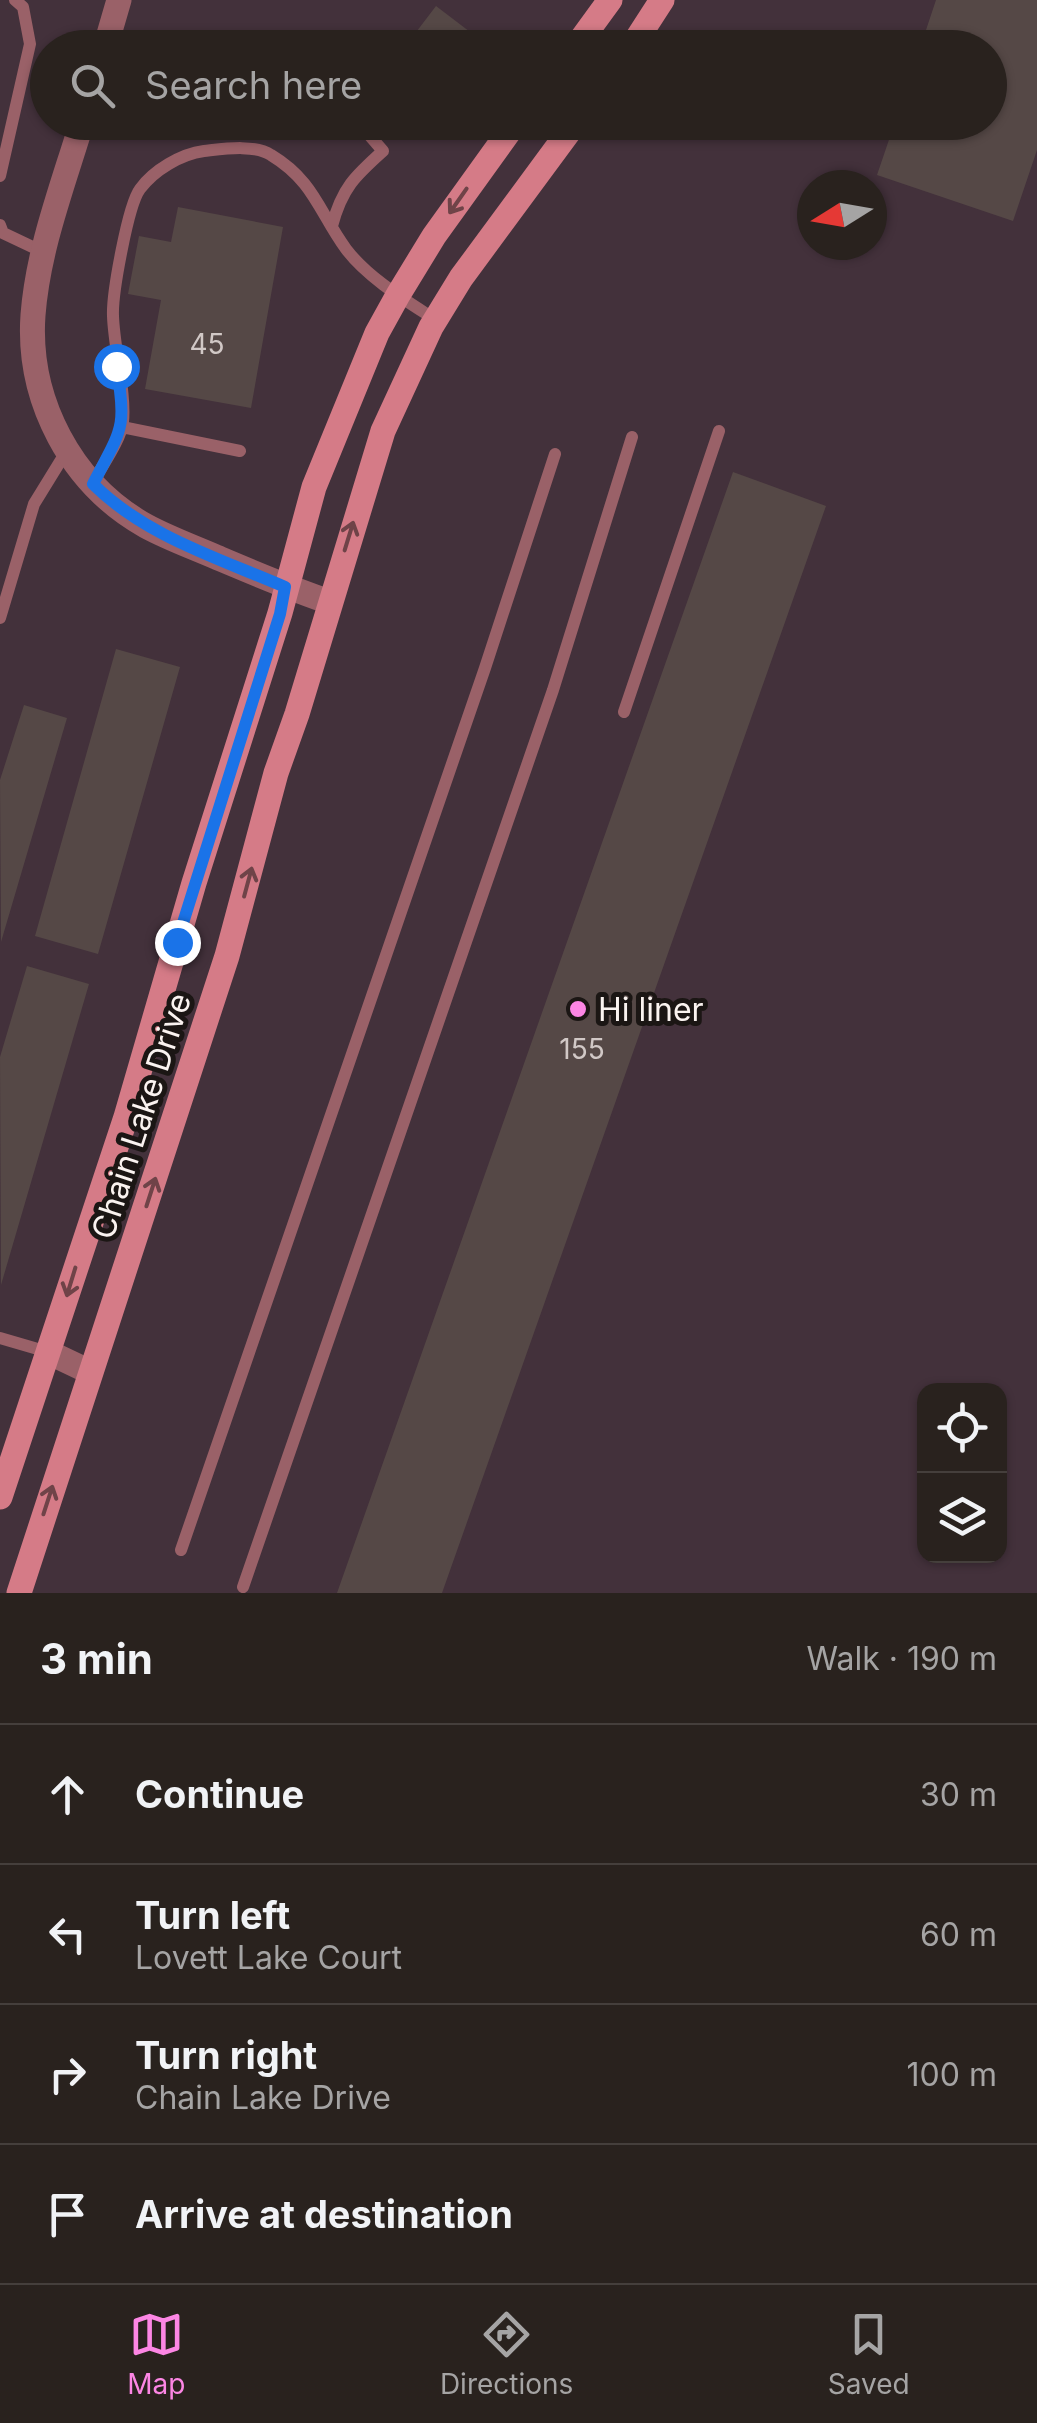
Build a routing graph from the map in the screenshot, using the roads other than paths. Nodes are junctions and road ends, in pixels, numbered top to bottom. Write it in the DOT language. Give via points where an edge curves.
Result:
graph roads {
  1 [pos="15,0"];
  2 [pos="119,0"];
  3 [pos="610,0"];
  4 [pos="662,0"];
  5 [pos="110,30"];
  6 [pos="588,30"];
  7 [pos="642,30"];
  8 [pos="77,140"];
  9 [pos="374,140"];
  10 [pos="503,140"];
  11 [pos="562,140"];
  12 [pos="0,176"];
  13 [pos="0,225"];
  14 [pos="332,226"];
  15 [pos="43,252"];
  16 [pos="398,295"];
  17 [pos="436,320"];
  18 [pos="122,427"];
  19 [pos="719,431"];
  20 [pos="632,437"];
  21 [pos="240,451"];
  22 [pos="66,452"];
  23 [pos="555,454"];
  24 [pos="93,484"];
  25 [pos="285,587"];
  26 [pos="330,602"];
  27 [pos="0,618"];
  28 [pos="624,712"];
  29 [pos="0,1338"];
  30 [pos="48,1352"];
  31 [pos="90,1372"];
  32 [pos="0,1497"];
  33 [pos="180,1550"];
  34 [pos="243,1588"];
  35 [pos="19,1593"];
  1 -- 12 [label="lane" via="23,6 30,44"];
  2 -- 5 [label="street"];
  3 -- 6 [label="street"];
  4 -- 7 [label="street"];
  8 -- 15 [label="street"];
  9 -- 14 [label="lane" via="383,151 339,198"];
  10 -- 16 [label="street, Chain Lake Drive, one-way"];
  11 -- 17 [label="street, Chain Lake Drive"];
  13 -- 15 [label="lane" via="3,233"];
  14 -- 16 [label="lane" via="347,251"];
  14 -- 18 [label="lane" via="301,176 267,151 191,153 162,168 138,191 112,310"];
  15 -- 22 [label="street" via="34,358 44,404"];
  16 -- 17 [label="lane"];
  16 -- 25 [label="street, Chain Lake Drive" via="314,487"];
  26 -- 17 [label="street, Chain Lake Drive, one-way" via="383,431"];
  18 -- 21 [label="lane"];
  18 -- 24 [label="lane"];
  19 -- 28 [label="lane"];
  20 -- 34 [label="lane" via="553,690"];
  22 -- 24 [label="street"];
  22 -- 27 [label="lane" via="34,504"];
  23 -- 33 [label="lane"];
  24 -- 25 [label="street" via="148,527"];
  25 -- 26 [label="street"];
  25 -- 30 [label="street, Chain Lake Drive, one-way"];
  31 -- 26 [label="street, Chain Lake Drive, one-way" via="227,956"];
  29 -- 30 [label="lane"];
  30 -- 31 [label="street"];
  30 -- 32 [label="street, Chain Lake Drive"];
  35 -- 31 [label="street, Chain Lake Drive, one-way"];
}
